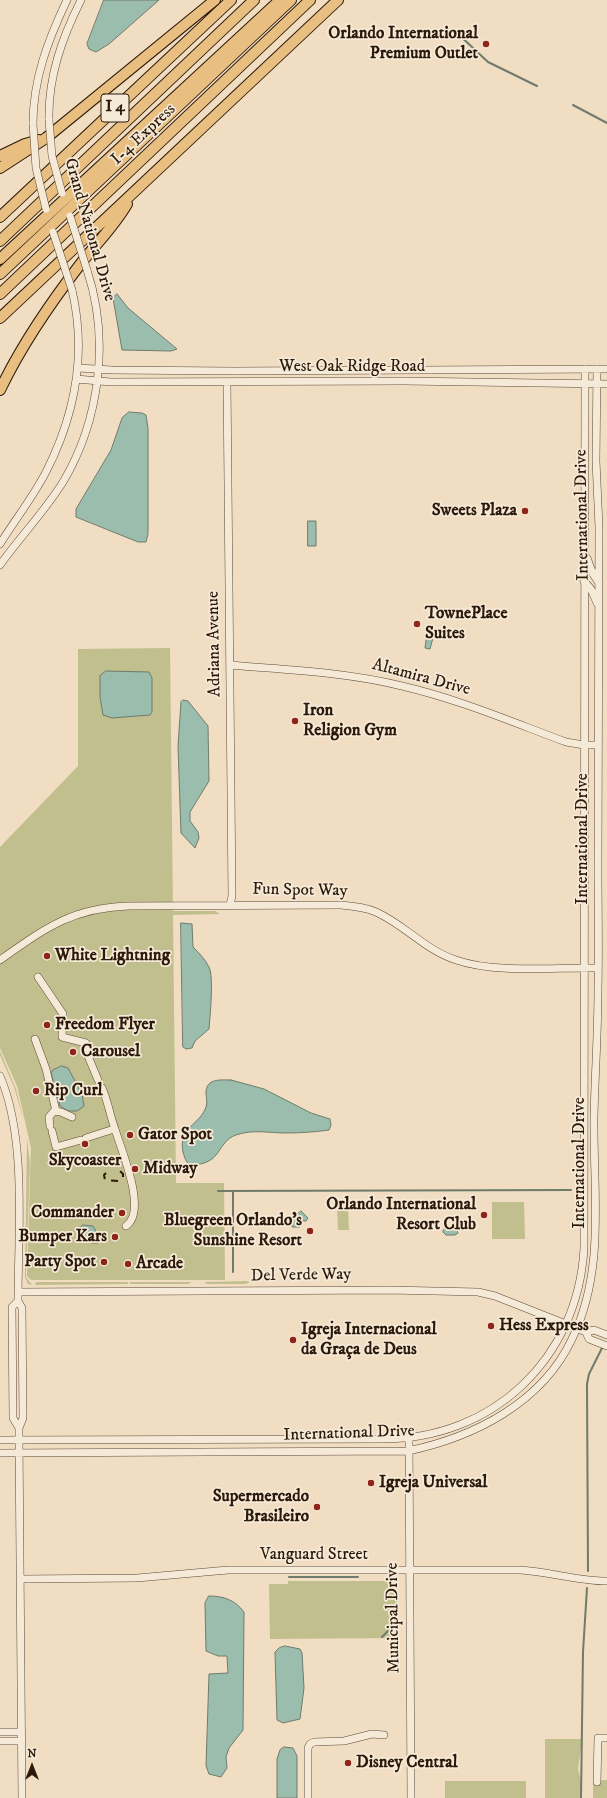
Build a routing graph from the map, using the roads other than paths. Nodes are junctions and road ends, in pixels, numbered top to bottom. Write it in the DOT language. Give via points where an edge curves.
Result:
graph roads {
  1 [pos="67,0"];
  2 [pos="215,0"];
  3 [pos="232,0"];
  4 [pos="254,0"];
  5 [pos="280,0"];
  6 [pos="291,0"];
  7 [pos="310,0"];
  8 [pos="338,0"];
  9 [pos="79,3"];
  10 [pos="46,138"];
  11 [pos="0,156"];
  12 [pos="0,168"];
  13 [pos="132,195"];
  14 [pos="63,196"];
  15 [pos="47,212"];
  16 [pos="69,213"];
  17 [pos="0,217"];
  18 [pos="52,228"];
  19 [pos="0,241"];
  20 [pos="0,259"];
  21 [pos="0,274"];
  22 [pos="0,294"];
  23 [pos="0,318"];
  24 [pos="78,368"];
  25 [pos="585,369"];
  26 [pos="597,369"];
  27 [pos="607,369"];
  28 [pos="98,370"];
  29 [pos="76,379"];
  30 [pos="97,381"];
  31 [pos="227,382"];
  32 [pos="585,384"];
  33 [pos="597,384"];
  34 [pos="607,384"];
  35 [pos="0,390"];
  36 [pos="0,544"];
  37 [pos="585,550"];
  38 [pos="0,565"];
  39 [pos="584,581"];
  40 [pos="599,583"];
  41 [pos="599,611"];
  42 [pos="230,665"];
  43 [pos="584,745"];
  44 [pos="598,745"];
  45 [pos="230,905"];
  46 [pos="0,960"];
  47 [pos="584,968"];
  48 [pos="598,968"];
  49 [pos="38,977"];
  50 [pos="35,1040"];
  51 [pos="0,1076"];
  52 [pos="98,1080"];
  53 [pos="102,1088"];
  54 [pos="56,1111"];
  55 [pos="72,1117"];
  56 [pos="114,1129"];
  57 [pos="126,1226"];
  58 [pos="18,1292"];
  59 [pos="18,1301"];
  60 [pos="567,1324"];
  61 [pos="578,1328"];
  62 [pos="586,1332"];
  63 [pos="607,1335"];
  64 [pos="607,1346"];
  65 [pos="19,1428"];
  66 [pos="409,1439"];
  67 [pos="0,1440"];
  68 [pos="19,1440"];
  69 [pos="162,1440"];
  70 [pos="314,1440"];
  71 [pos="294,1451"];
  72 [pos="408,1451"];
  73 [pos="138,1452"];
  74 [pos="0,1453"];
  75 [pos="19,1453"];
  76 [pos="408,1570"];
  77 [pos="21,1579"];
  78 [pos="607,1581"];
  79 [pos="0,1732"];
  80 [pos="22,1732"];
  81 [pos="384,1735"];
  82 [pos="607,1738"];
  83 [pos="0,1741"];
  84 [pos="22,1741"];
  85 [pos="597,1782"];
  86 [pos="22,1798"];
  87 [pos="308,1798"];
  88 [pos="410,1798"];
  1 -- 9 [label="street"];
  1 -- 15 [label="street, Grand National Drive, bridge" via="51,34 35,92 33,124 36,168"];
  2 -- 10 [label="highway"];
  3 -- 17 [label="highway, I 4"];
  4 -- 19 [label="highway, I-4 Express"];
  5 -- 14 [label="highway"];
  6 -- 16 [label="highway"];
  7 -- 22 [label="highway, I-4 Express"];
  8 -- 13 [label="highway"];
  9 -- 14 [label="street, Grand National Drive, bridge" via="56,62 51,86 49,120 52,156"];
  10 -- 11 [label="highway" via="25,144"];
  10 -- 12 [label="highway"];
  13 -- 23 [label="highway"];
  13 -- 35 [label="highway" via="121,214 46,310"];
  14 -- 15 [label="highway"];
  14 -- 16 [label="street, Grand National Drive"];
  15 -- 18 [label="street, Grand National Drive"];
  15 -- 20 [label="highway"];
  16 -- 18 [label="highway"];
  16 -- 28 [label="street, Grand National Drive, bridge" via="87,270 97,314"];
  18 -- 21 [label="highway"];
  18 -- 24 [label="street, Grand National Drive, bridge" via="72,290 79,332"];
  24 -- 28 [label="street, West Oak Ridge Road"];
  24 -- 29 [label="street, Grand National Drive"];
  25 -- 26 [label="street, West Oak Ridge Road"];
  25 -- 28 [label="street, West Oak Ridge Road"];
  25 -- 32 [label="street, International Drive"];
  26 -- 27 [label="street, West Oak Ridge Road"];
  26 -- 33 [label="street, International Drive"];
  28 -- 30 [label="street, Grand National Drive"];
  29 -- 30 [label="street, West Oak Ridge Road"];
  29 -- 36 [label="street, Grand National Drive" via="66,426 48,468"];
  30 -- 31 [label="street, West Oak Ridge Road"];
  30 -- 38 [label="street, Grand National Drive" via="89,423 75,460 62,483"];
  31 -- 32 [label="street, West Oak Ridge Road"];
  31 -- 42 [label="street, Adriana Avenue"];
  32 -- 33 [label="street, West Oak Ridge Road"];
  32 -- 37 [label="street, International Drive"];
  33 -- 34 [label="street, West Oak Ridge Road"];
  33 -- 40 [label="street, International Drive"];
  37 -- 39 [label="street, International Drive"];
  37 -- 40 [label="street" via="589,566"];
  39 -- 41 [label="street" via="593,593"];
  39 -- 43 [label="street, International Drive"];
  40 -- 41 [label="street, International Drive"];
  41 -- 44 [label="street, International Drive"];
  42 -- 43 [label="street, Altamira Drive" via="323,672 402,686 460,702 566,742"];
  42 -- 45 [label="street, Adriana Avenue"];
  43 -- 44 [label="street, Altamira Drive"];
  43 -- 47 [label="street, International Drive"];
  44 -- 48 [label="street, International Drive"];
  45 -- 46 [label="street, Fun Spot Way" via="128,906 96,909 53,924"];
  45 -- 47 [label="street, Fun Spot Way" via="358,907 375,912 391,921 428,948 470,964 499,968"];
  47 -- 48 [label="street, Fun Spot Way"];
  47 -- 60 [label="street, International Drive" via="584,1248 578,1292"];
  48 -- 61 [label="street, International Drive" via="594,1118 595,1256 589,1295"];
  49 -- 52 [label="street" via="63,1014 62,1037 86,1043 88,1056"];
  50 -- 54 [label="street" via="46,1069"];
  51 -- 58 [label="street" via="16,1131"];
  53 -- 56 [label="street"];
  54 -- 55 [label="street"];
  54 -- 56 [label="street" via="49,1117 56,1147"];
  56 -- 57 [label="street" via="129,1168 135,1212"];
  58 -- 59 [label="street"];
  58 -- 60 [label="street, Del Verde Way" via="478,1292"];
  59 -- 65 [label="street" via="22,1308 23,1418"];
  59 -- 65 [label="street" via="12,1307 12,1352 13,1418"];
  60 -- 61 [label="street, Del Verde Way"];
  60 -- 66 [label="street, International Drive" via="537,1371 496,1407 454,1427"];
  61 -- 62 [label="street, Del Verde Way"];
  61 -- 72 [label="street, International Drive" via="571,1343 549,1374 505,1413 456,1439"];
  62 -- 63 [label="street" via="594,1330"];
  62 -- 64 [label="street" via="589,1338"];
  65 -- 68 [label="street"];
  66 -- 70 [label="street, International Drive"];
  66 -- 72 [label="street, Municipal Drive"];
  67 -- 68 [label="street, International Drive"];
  68 -- 69 [label="street, International Drive"];
  68 -- 75 [label="street"];
  69 -- 70 [label="street, International Drive"];
  69 -- 73 [label="street" via="151,1443"];
  70 -- 71 [label="street"];
  71 -- 72 [label="street, International Drive"];
  71 -- 73 [label="street, International Drive"];
  72 -- 76 [label="street, Municipal Drive"];
  73 -- 75 [label="street, International Drive"];
  74 -- 75 [label="street, International Drive"];
  75 -- 77 [label="street"];
  76 -- 77 [label="street, Vanguard Street" via="228,1570 138,1578"];
  76 -- 78 [label="street, Vanguard Street" via="521,1570"];
  76 -- 88 [label="street, Municipal Drive"];
  77 -- 80 [label="street"];
  79 -- 80 [label="street"];
  80 -- 84 [label="street"];
  81 -- 87 [label="street" via="372,1734 344,1741 310,1744"];
  82 -- 85 [label="street" via="598,1738"];
  83 -- 84 [label="street"];
  84 -- 86 [label="street"];
}
